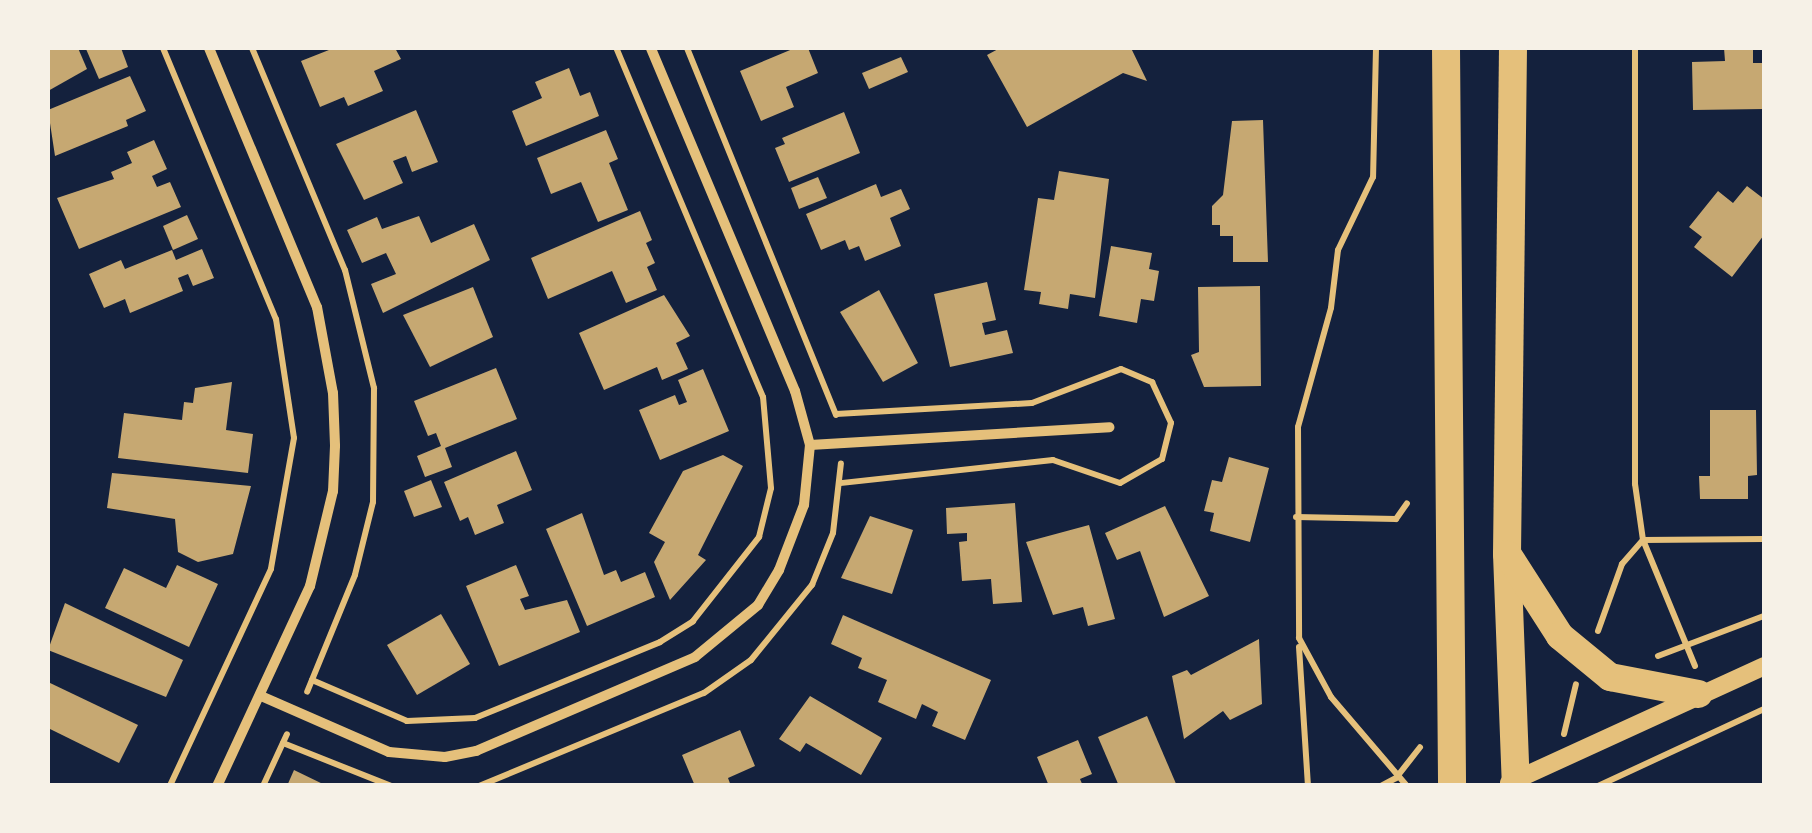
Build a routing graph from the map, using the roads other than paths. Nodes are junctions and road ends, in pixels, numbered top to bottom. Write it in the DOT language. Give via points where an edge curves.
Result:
graph roads {
  1 [pos="209,48"];
  2 [pos="651,48"];
  3 [pos="1446,48"];
  4 [pos="1513,48"];
  5 [pos="1109,427"];
  6 [pos="810,445"];
  7 [pos="1507,554"];
  8 [pos="1764,666"];
  9 [pos="1703,692"];
  10 [pos="262,696"];
  11 [pos="1512,784"];
  12 [pos="217,786"];
  13 [pos="1452,786"];
  1 -- 10 [label="street" via="316,306 333,393 333,490 310,586"];
  2 -- 6 [label="street" via="795,391"];
  3 -- 13 [label="highway"];
  4 -- 7 [label="highway"];
  5 -- 6 [label="street"];
  6 -- 10 [label="street" via="794,538 758,605 724,637 660,676 508,740 446,757 389,752"];
  7 -- 9 [label="highway" via="1560,636 1610,677"];
  7 -- 11 [label="highway"];
  8 -- 9 [label="street"];
  9 -- 11 [label="street"];
  10 -- 12 [label="street"];
}
